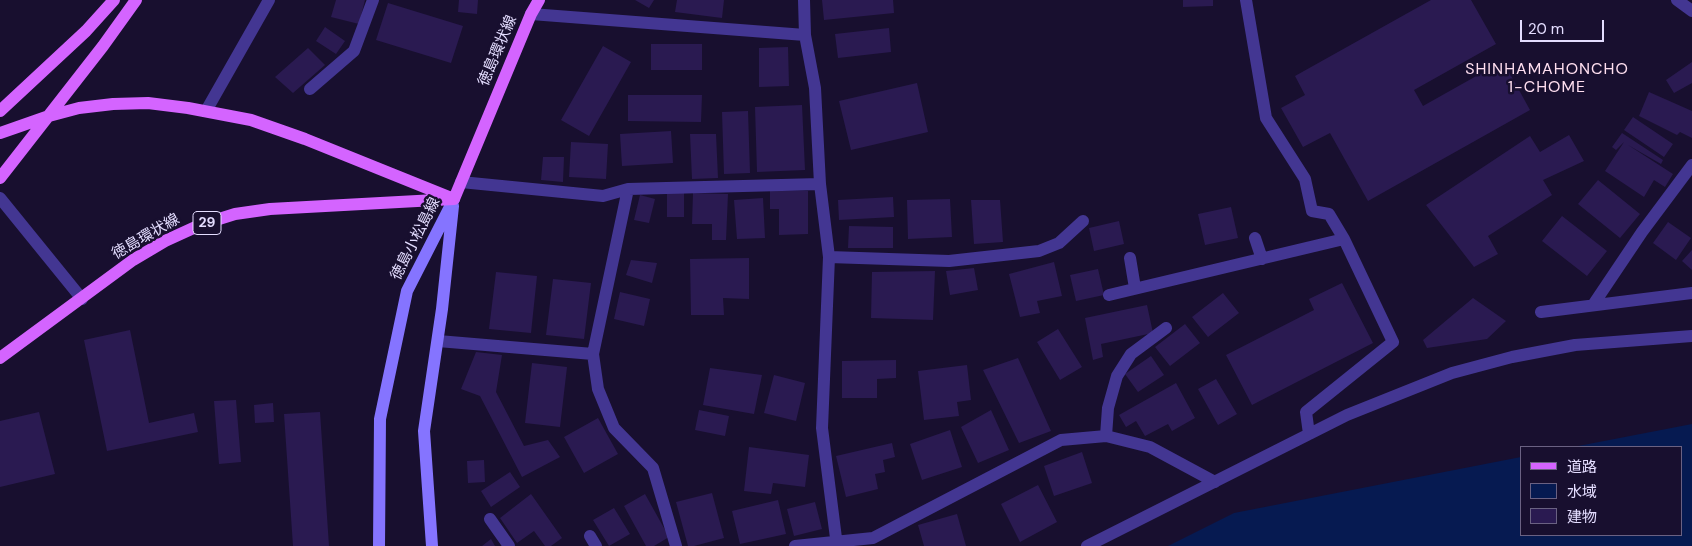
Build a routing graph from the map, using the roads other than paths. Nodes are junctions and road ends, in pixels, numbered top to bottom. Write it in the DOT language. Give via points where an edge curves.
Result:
graph roads {
  1 [pos="114,0"];
  2 [pos="136,0"];
  3 [pos="269,0"];
  4 [pos="373,0"];
  5 [pos="540,0"];
  6 [pos="804,0"];
  7 [pos="1246,0"];
  8 [pos="1676,0"];
  9 [pos="1692,11"];
  10 [pos="531,14"];
  11 [pos="805,35"];
  12 [pos="310,89"];
  13 [pos="0,111"];
  14 [pos="206,111"];
  15 [pos="49,116"];
  16 [pos="0,133"];
  17 [pos="1692,165"];
  18 [pos="0,178"];
  19 [pos="461,182"];
  20 [pos="820,184"];
  21 [pos="628,190"];
  22 [pos="0,198"];
  23 [pos="454,199"];
  24 [pos="1083,221"];
  25 [pos="1255,238"];
  26 [pos="1344,239"];
  27 [pos="829,257"];
  28 [pos="1130,258"];
  29 [pos="1262,259"];
  30 [pos="1135,288"];
  31 [pos="1692,293"];
  32 [pos="1109,295"];
  33 [pos="82,299"];
  34 [pos="1593,305"];
  35 [pos="1541,312"];
  36 [pos="1166,328"];
  37 [pos="1692,336"];
  38 [pos="438,341"];
  39 [pos="593,354"];
  40 [pos="0,358"];
  41 [pos="1309,434"];
  42 [pos="1106,436"];
  43 [pos="1214,482"];
  44 [pos="490,519"];
  45 [pos="836,543"];
  46 [pos="379,546"];
  47 [pos="432,546"];
  48 [pos="508,546"];
  49 [pos="676,546"];
  50 [pos="795,546"];
  51 [pos="1087,546"];
  1 -- 13 [label="main road" via="86,31"];
  2 -- 15 [label="main road"];
  3 -- 14 [label="street"];
  4 -- 12 [label="street" via="354,51"];
  5 -- 10 [label="main road, 徳島環状線"];
  6 -- 11 [label="street"];
  7 -- 26 [label="street" via="1266,118 1305,179 1312,211 1329,214"];
  8 -- 9 [label="street"];
  10 -- 11 [label="street"];
  10 -- 19 [label="main road, 徳島環状線"];
  11 -- 20 [label="street" via="815,88"];
  14 -- 15 [label="main road" via="148,103 113,104 78,108"];
  14 -- 23 [label="main road" via="251,120 305,139"];
  15 -- 16 [label="main road"];
  15 -- 18 [label="main road"];
  17 -- 34 [label="street"];
  19 -- 21 [label="street" via="604,196"];
  19 -- 23 [label="main road, 徳島環状線"];
  20 -- 21 [label="street"];
  20 -- 27 [label="street"];
  21 -- 39 [label="street"];
  22 -- 33 [label="street"];
  23 -- 33 [label="main road, 徳島環状線 / 29" via="270,209 235,214 165,241"];
  23 -- 38 [label="main road, 徳島小松島線"];
  23 -- 46 [label="main road, 徳島小松島線" via="407,291 380,419"];
  24 -- 27 [label="street" via="1059,243 1039,250 949,261"];
  25 -- 29 [label="street"];
  26 -- 29 [label="street"];
  26 -- 41 [label="street" via="1393,342 1306,412"];
  27 -- 45 [label="street" via="822,428"];
  28 -- 30 [label="street"];
  29 -- 30 [label="street"];
  30 -- 32 [label="street"];
  31 -- 34 [label="street"];
  33 -- 40 [label="main road, 徳島環状線 / 29"];
  34 -- 35 [label="street"];
  36 -- 42 [label="street" via="1131,354 1117,376 1108,408"];
  37 -- 41 [label="street" via="1576,345 1512,357 1452,373 1346,415"];
  38 -- 39 [label="street"];
  38 -- 47 [label="main road, 徳島小松島線" via="424,431"];
  39 -- 49 [label="street" via="598,388 614,428 653,468"];
  41 -- 43 [label="street"];
  42 -- 43 [label="street" via="1150,447"];
  42 -- 45 [label="street" via="1061,440 873,538"];
  43 -- 51 [label="street"];
  44 -- 48 [label="street"];
  45 -- 50 [label="street"];
}
